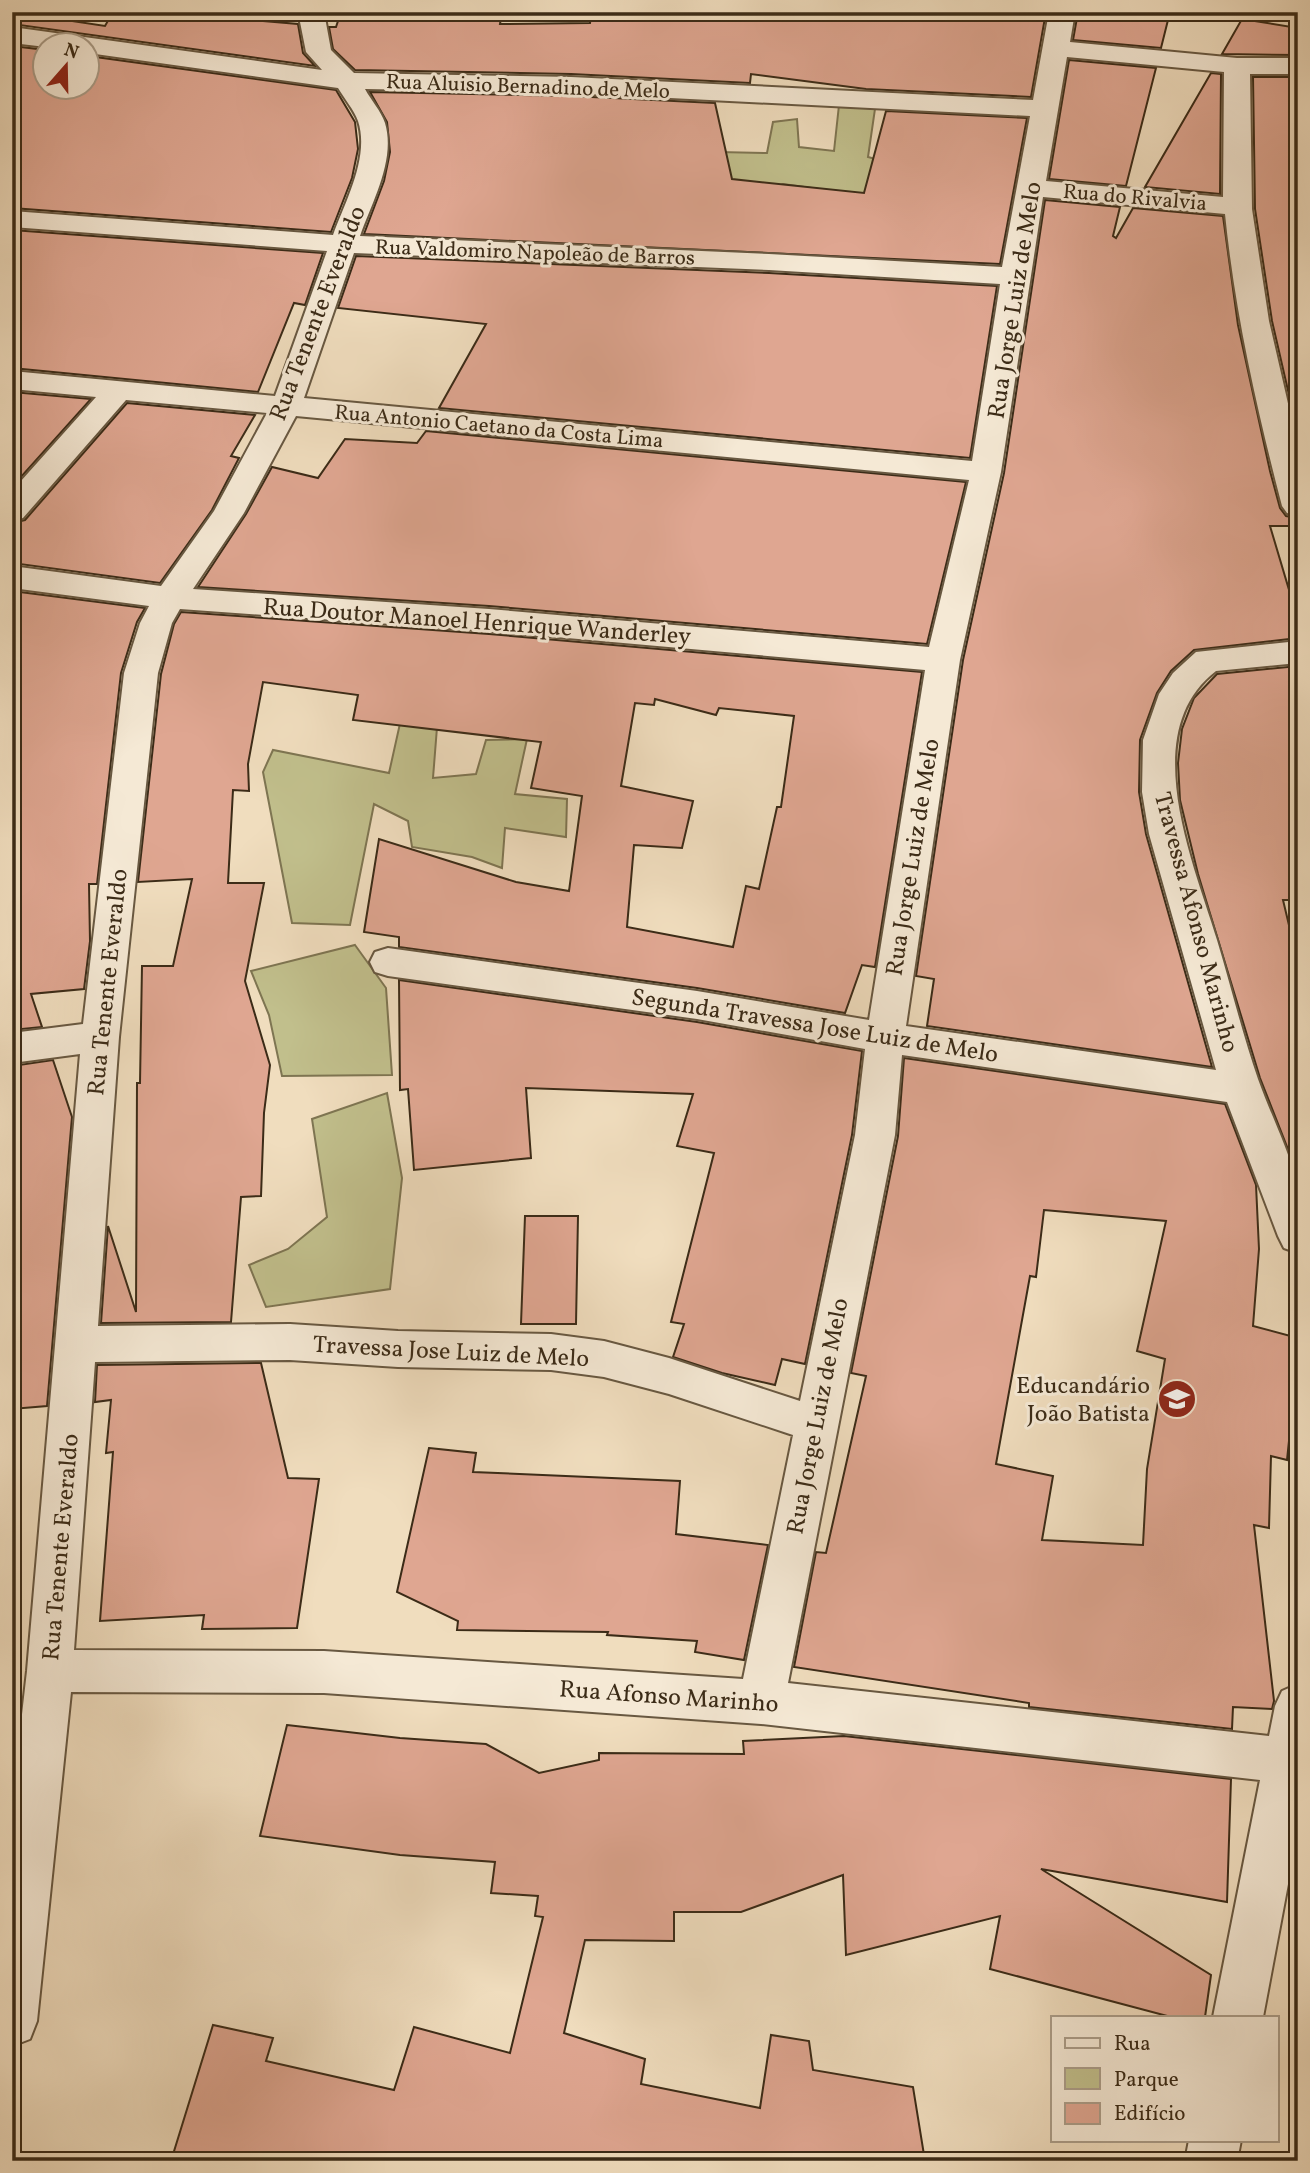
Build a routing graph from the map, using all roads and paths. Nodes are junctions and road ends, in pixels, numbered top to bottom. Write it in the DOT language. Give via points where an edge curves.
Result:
graph roads {
  1 [pos="311,12"];
  2 [pos="1062,12"];
  3 [pos="12,35"];
  4 [pos="1057,48"];
  5 [pos="1237,65"];
  6 [pos="1298,66"];
  7 [pos="346,81"];
  8 [pos="1046,109"];
  9 [pos="1032,188"];
  10 [pos="1238,207"];
  11 [pos="12,219"];
  12 [pos="345,244"];
  13 [pos="1016,276"];
  14 [pos="12,380"];
  15 [pos="118,391"];
  16 [pos="286,406"];
  17 [pos="986,472"];
  18 [pos="1298,506"];
  19 [pos="12,511"];
  20 [pos="12,577"];
  21 [pos="170,598"];
  22 [pos="1298,652"];
  23 [pos="943,660"];
  24 [pos="387,962"];
  25 [pos="100,1037"];
  26 [pos="884,1038"];
  27 [pos="12,1048"];
  28 [pos="1242,1089"];
  29 [pos="1298,1236"];
  30 [pos="77,1344"];
  31 [pos="815,1424"];
  32 [pos="50,1671"];
  33 [pos="761,1702"];
  34 [pos="1298,1706"];
  35 [pos="1286,1760"];
  36 [pos="1238,2016"];
  37 [pos="12,2021"];
  38 [pos="1215,2142"];
  39 [pos="1212,2161"];
  1 -- 7 [label="street, Rua Tenente Everaldo" via="319,52"];
  2 -- 4 [label="street, Rua Jorge Luiz de Melo"];
  3 -- 7 [label="street, Rua Aluisio Bernadino de Melo"];
  4 -- 5 [label="street"];
  4 -- 8 [label="street, Rua Jorge Luiz de Melo"];
  5 -- 6 [label="street"];
  5 -- 10 [label="street"];
  7 -- 8 [label="street, Rua Aluisio Bernadino de Melo" via="571,86"];
  7 -- 12 [label="street, Rua Tenente Everaldo" via="371,121 374,145"];
  8 -- 9 [label="street, Rua Jorge Luiz de Melo"];
  9 -- 10 [label="street, Rua do Rivalvia"];
  9 -- 13 [label="street, Rua Jorge Luiz de Melo"];
  10 -- 18 [label="street" via="1261,350"];
  11 -- 12 [label="street, Rua Valdomiro Napoleão de Barros"];
  12 -- 13 [label="street, Rua Valdomiro Napoleão de Barros"];
  12 -- 16 [label="street, Rua Tenente Everaldo"];
  13 -- 17 [label="street, Rua Jorge Luiz de Melo"];
  14 -- 15 [label="street, Rua Antonio Caetano da Costa Lima"];
  15 -- 16 [label="street, Rua Antonio Caetano da Costa Lima"];
  15 -- 19 [label="street"];
  16 -- 17 [label="street, Rua Antonio Caetano da Costa Lima"];
  16 -- 21 [label="street, Rua Tenente Everaldo" via="228,513"];
  17 -- 23 [label="street, Rua Jorge Luiz de Melo"];
  20 -- 21 [label="street, Rua Doutor Manoel Henrique Wanderley"];
  21 -- 23 [label="street, Rua Doutor Manoel Henrique Wanderley" via="489,620"];
  21 -- 25 [label="street, Rua Tenente Everaldo" via="156,623 141,673"];
  22 -- 28 [label="street, Travessa Afonso Marinho" via="1208,660 1196,668 1181,684 1159,748 1158,774 1170,841"];
  23 -- 26 [label="street, Rua Jorge Luiz de Melo"];
  24 -- 26 [label="street, Segunda Travessa Jose Luiz de Melo" via="697,1005"];
  25 -- 27 [label="street"];
  25 -- 30 [label="street, Rua Tenente Everaldo"];
  26 -- 28 [label="street, Segunda Travessa Jose Luiz de Melo"];
  26 -- 31 [label="street, Rua Jorge Luiz de Melo" via="875,1135"];
  28 -- 29 [label="street, Travessa Afonso Marinho"];
  30 -- 31 [label="street, Travessa Jose Luiz de Melo" via="290,1342 551,1352 604,1359 668,1376"];
  30 -- 32 [label="street, Rua Tenente Everaldo"];
  31 -- 33 [label="street, Rua Jorge Luiz de Melo"];
  32 -- 33 [label="street, Rua Afonso Marinho" via="324,1672"];
  32 -- 37 [label="street, Rua Tenente Everaldo"];
  33 -- 35 [label="street, Rua Afonso Marinho"];
  34 -- 35 [label="street"];
  35 -- 36 [label="street"];
  38 -- 39 [label="street"];
}
